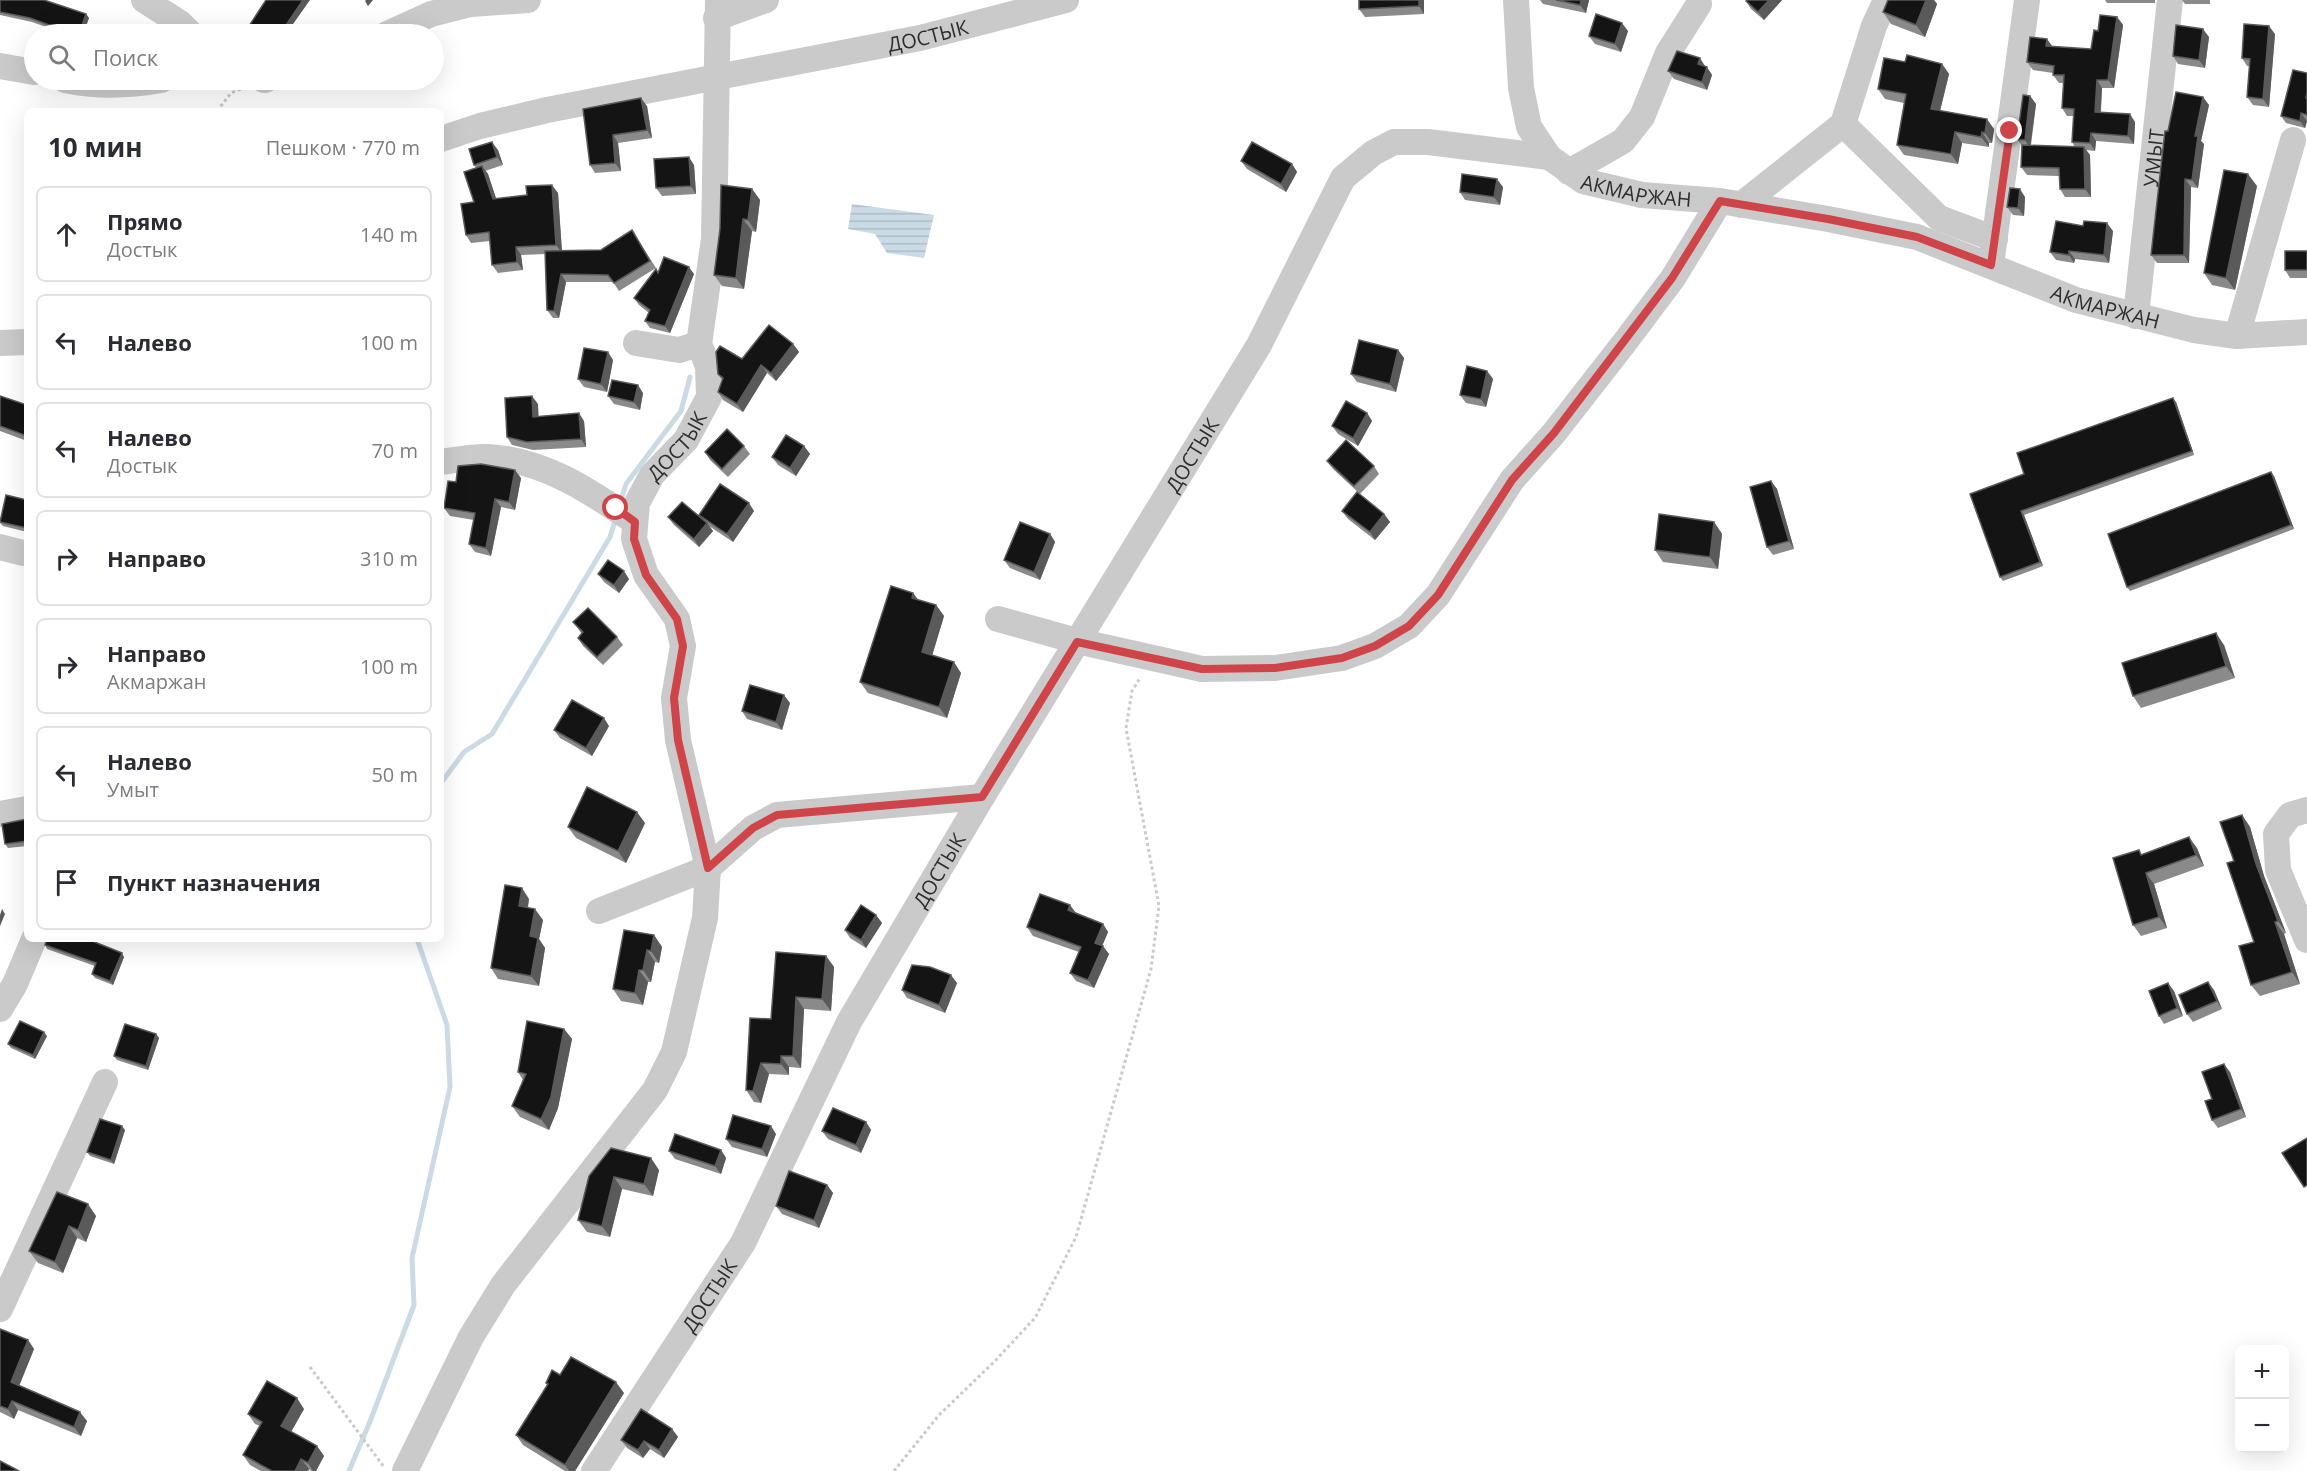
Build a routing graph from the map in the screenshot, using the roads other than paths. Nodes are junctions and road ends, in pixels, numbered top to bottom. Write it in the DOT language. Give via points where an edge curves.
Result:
graph roads {
  1 [pos="144,0"];
  2 [pos="528,0"];
  3 [pos="766,0"];
  4 [pos="1066,0"];
  5 [pos="1516,0"];
  6 [pos="1886,0"];
  7 [pos="2028,0"];
  8 [pos="2170,0"];
  9 [pos="471,2"];
  10 [pos="1699,4"];
  11 [pos="717,9"];
  12 [pos="181,24"];
  13 [pos="409,24"];
  14 [pos="0,66"];
  15 [pos="24,70"];
  16 [pos="718,76"];
  17 [pos="1843,124"];
  18 [pos="444,138"];
  19 [pos="2293,140"];
  20 [pos="1559,165"];
  21 [pos="1731,203"];
  22 [pos="1995,239"];
  23 [pos="1991,265"];
  24 [pos="2136,316"];
  25 [pos="2307,332"];
  26 [pos="2237,336"];
  27 [pos="24,342"];
  28 [pos="0,343"];
  29 [pos="636,343"];
  30 [pos="699,344"];
  31 [pos="444,462"];
  32 [pos="635,522"];
  33 [pos="998,619"];
  34 [pos="1077,642"];
  35 [pos="982,797"];
  36 [pos="24,810"];
  37 [pos="2307,810"];
  38 [pos="0,814"];
  39 [pos="708,868"];
  40 [pos="600,911"];
  41 [pos="2307,940"];
  42 [pos="33,942"];
  43 [pos="0,1009"];
  44 [pos="105,1082"];
  45 [pos="0,1309"];
  46 [pos="405,1471"];
  47 [pos="594,1471"];
  1 -- 12 [label="street"];
  2 -- 9 [label="street"];
  3 -- 11 [label="street"];
  4 -- 16 [label="street, ДОСТЫК" via="921,38"];
  5 -- 20 [label="street" via="1521,88 1529,128"];
  6 -- 17 [label="street"];
  7 -- 22 [label="street"];
  8 -- 24 [label="street, УМЫТ"];
  9 -- 13 [label="street"];
  10 -- 20 [label="street" via="1668,53 1642,117 1623,141"];
  11 -- 16 [label="street"];
  14 -- 15 [label="street"];
  16 -- 18 [label="street, ДОСТЫК" via="547,110"];
  16 -- 30 [label="street, ДОСТЫК" via="714,239"];
  17 -- 21 [label="street"];
  17 -- 22 [label="street" via="1939,218"];
  19 -- 26 [label="street"];
  20 -- 21 [label="street, АКМАРЖАН" via="1583,181 1642,195"];
  20 -- 34 [label="street, ДОСТЫК" via="1428,142 1394,142 1373,153 1343,178 1259,345"];
  21 -- 23 [label="street, АКМАРЖАН" via="1917,237"];
  21 -- 34 [label="street" via="1554,433 1512,480 1438,595 1409,626 1375,646 1342,658 1275,668 1202,669"];
  22 -- 23 [label="street"];
  23 -- 24 [label="street, АКМАРЖАН" via="2076,300"];
  24 -- 26 [label="street, АКМАРЖАН"];
  25 -- 26 [label="street, АКМАРЖАН"];
  27 -- 28 [label="street"];
  29 -- 30 [label="street" via="680,350"];
  30 -- 32 [label="street, ДОСТЫК" via="708,366 709,397 686,440 652,475 637,502"];
  31 -- 32 [label="street" via="487,457 544,467"];
  32 -- 39 [label="street, ДОСТЫК" via="634,539 646,575 677,619 683,646 674,698 677,730"];
  33 -- 34 [label="street"];
  34 -- 35 [label="street, ДОСТЫК"];
  35 -- 39 [label="street" via="777,815 753,828"];
  35 -- 47 [label="street, ДОСТЫК" via="849,1022 743,1244"];
  36 -- 38 [label="street"];
  37 -- 41 [label="street" via="2290,815 2276,834 2278,870"];
  39 -- 40 [label="street"];
  39 -- 46 [label="street, ДОСТЫК" via="705,918 674,1052 656,1090 503,1285 471,1337"];
  42 -- 43 [label="street"];
  44 -- 45 [label="street"];
}
